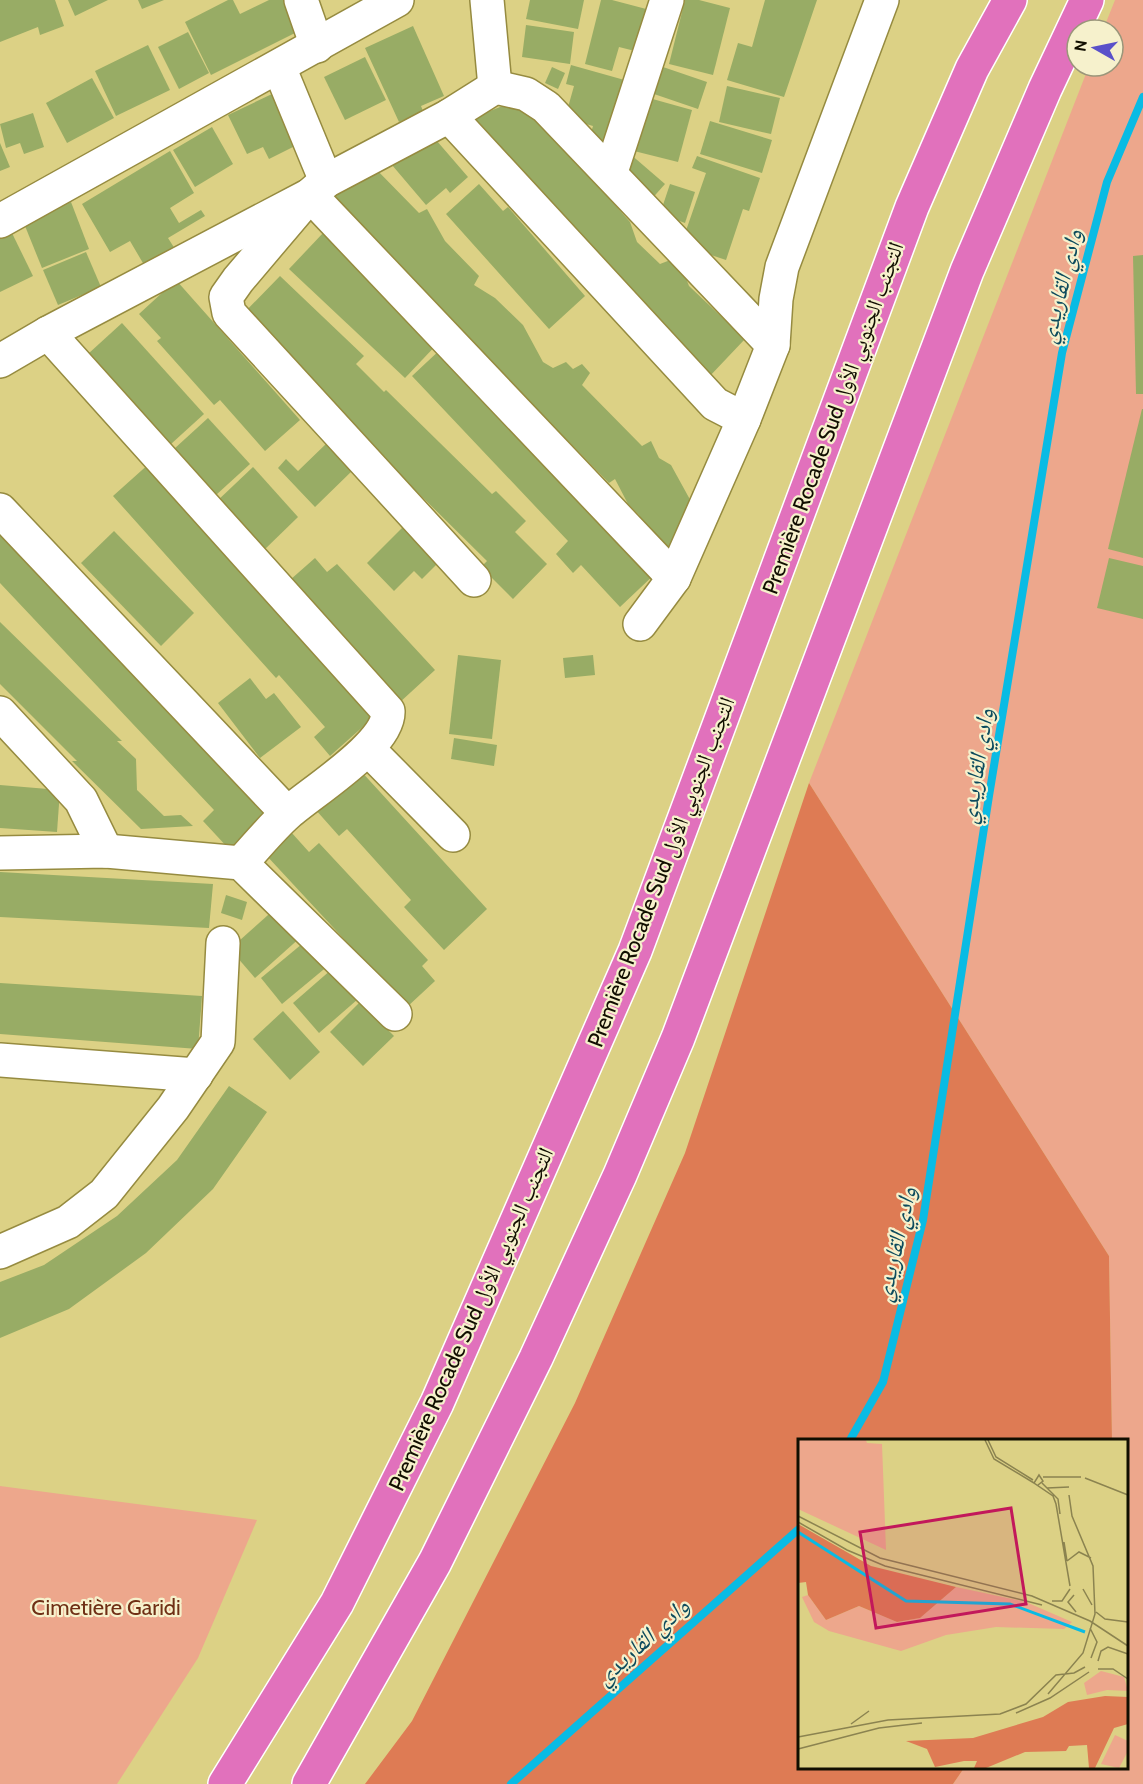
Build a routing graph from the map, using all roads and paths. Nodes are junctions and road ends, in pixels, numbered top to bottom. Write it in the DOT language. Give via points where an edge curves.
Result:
graph roads {
  1 [pos="300,0"];
  2 [pos="397,0"];
  3 [pos="487,0"];
  4 [pos="667,0"];
  5 [pos="882,0"];
  6 [pos="1010,0"];
  7 [pos="1087,0"];
  8 [pos="317,46"];
  9 [pos="279,67"];
  10 [pos="495,87"];
  11 [pos="449,116"];
  12 [pos="611,172"];
  13 [pos="318,188"];
  14 [pos="0,221"];
  15 [pos="48,333"];
  16 [pos="773,345"];
  17 [pos="0,361"];
  18 [pos="744,419"];
  19 [pos="0,510"];
  20 [pos="674,578"];
  21 [pos="474,580"];
  22 [pos="640,624"];
  23 [pos="0,713"];
  24 [pos="368,749"];
  25 [pos="288,813"];
  26 [pos="453,835"];
  27 [pos="106,851"];
  28 [pos="0,853"];
  29 [pos="241,863"];
  30 [pos="223,943"];
  31 [pos="395,1014"];
  32 [pos="0,1060"];
  33 [pos="196,1076"];
  34 [pos="0,1252"];
  35 [pos="225,1784"];
  36 [pos="309,1784"];
  1 -- 8 [label="street"];
  2 -- 8 [label="street"];
  3 -- 10 [label="street"];
  4 -- 12 [label="street"];
  5 -- 16 [label="street" via="782,267"];
  6 -- 35 [label="highway, Première Rocade Sud التجنب الجنوبي الأول" via="972,69 912,207 635,951 437,1402 337,1603"];
  7 -- 36 [label="highway" via="967,271 678,1038 620,1175 536,1358 435,1562"];
  8 -- 9 [label="street"];
  9 -- 13 [label="street"];
  9 -- 14 [label="street"];
  10 -- 11 [label="street"];
  10 -- 12 [label="street" via="525,94 546,106"];
  11 -- 13 [label="street"];
  11 -- 18 [label="street" via="715,404"];
  12 -- 16 [label="street"];
  13 -- 15 [label="street"];
  13 -- 20 [label="street"];
  13 -- 21 [label="street" via="238,280 226,297 229,313"];
  15 -- 17 [label="street"];
  15 -- 24 [label="street" via="388,711 384,730"];
  16 -- 18 [label="street"];
  18 -- 20 [label="street"];
  19 -- 25 [label="street"];
  20 -- 22 [label="street"];
  23 -- 27 [label="street" via="81,800"];
  24 -- 25 [label="street"];
  24 -- 26 [label="street"];
  25 -- 29 [label="street"];
  27 -- 28 [label="street"];
  27 -- 29 [label="street"];
  29 -- 31 [label="street"];
  30 -- 33 [label="street" via="218,1042"];
  32 -- 33 [label="street"];
  33 -- 34 [label="street" via="104,1194 68,1222"];
}
